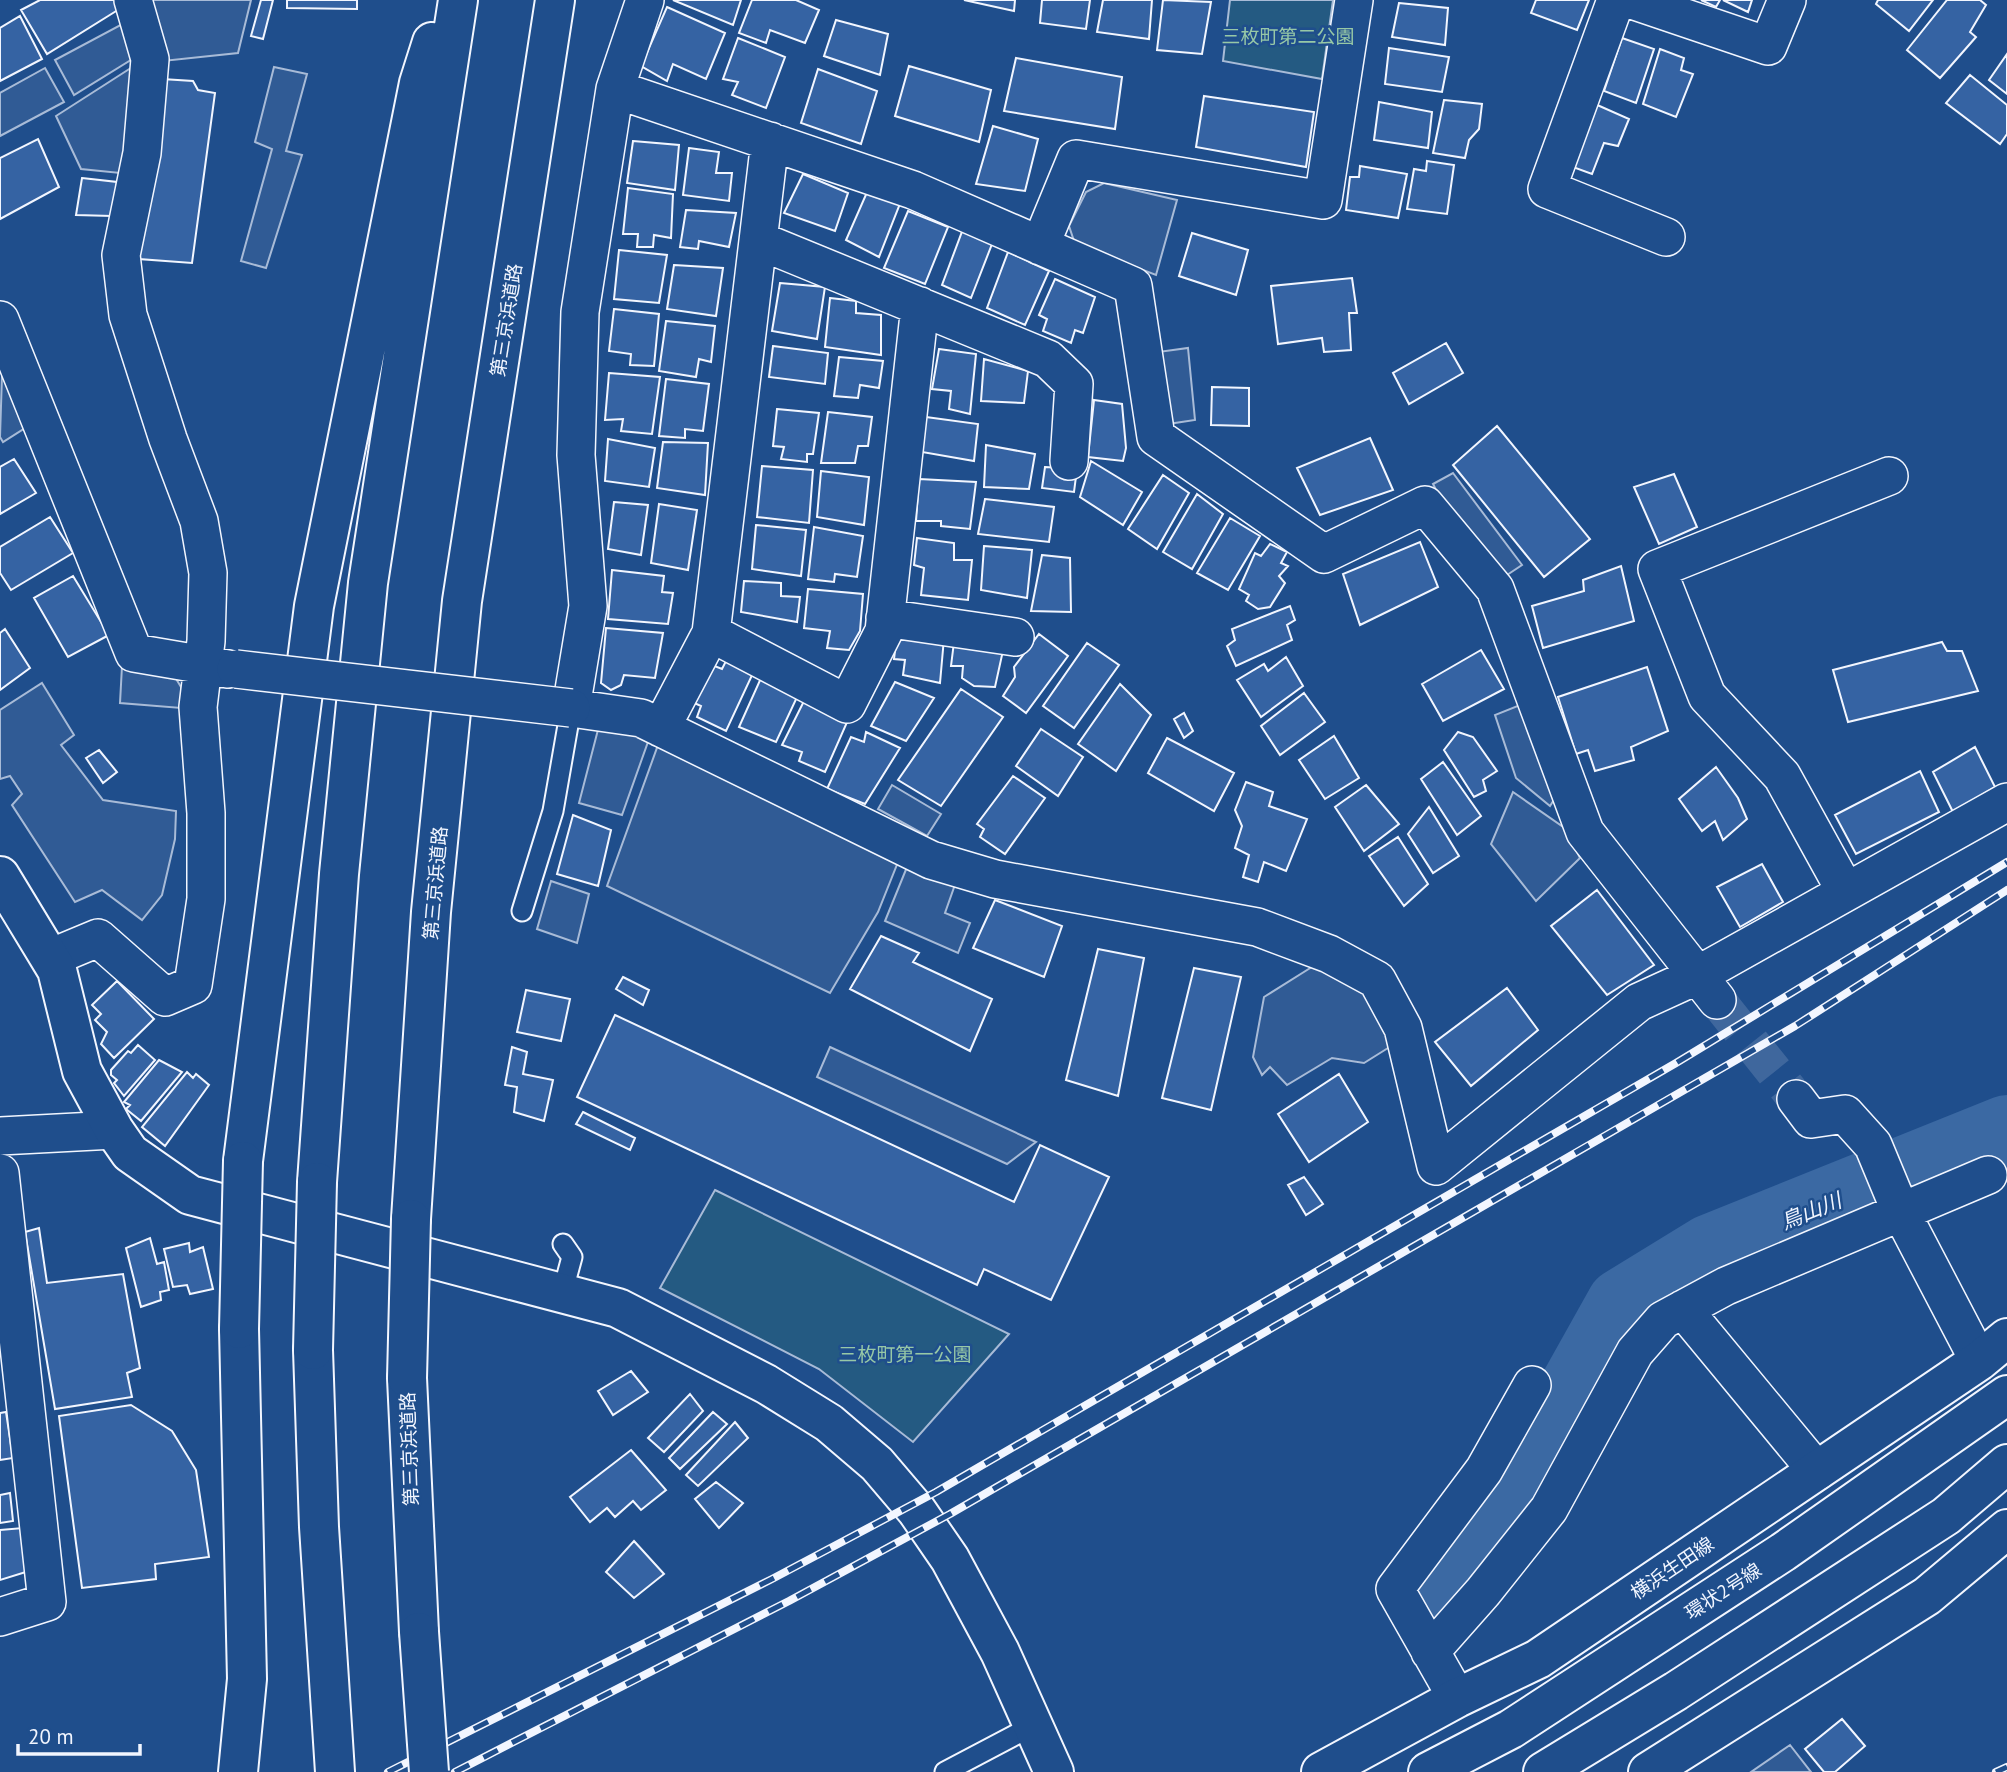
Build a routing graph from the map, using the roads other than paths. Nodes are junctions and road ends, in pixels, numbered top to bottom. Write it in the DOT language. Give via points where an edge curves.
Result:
graph roads {
  1 [pos="133,0"];
  2 [pos="445,0"];
  3 [pos="458,0"];
  4 [pos="555,0"];
  5 [pos="646,0"];
  6 [pos="1354,0"];
  7 [pos="1616,0"];
  8 [pos="1632,0"];
  9 [pos="1787,0"];
  10 [pos="615,89"];
  11 [pos="770,141"];
  12 [pos="1666,237"];
  13 [pos="758,240"];
  14 [pos="1040,246"];
  15 [pos="920,306"];
  16 [pos="0,320"];
  17 [pos="1069,461"];
  18 [pos="1889,476"];
  19 [pos="885,618"];
  20 [pos="711,633"];
  21 [pos="1015,637"];
  22 [pos="220,668"];
  23 [pos="571,708"];
  24 [pos="661,728"];
  25 [pos="2007,802"];
  26 [pos="0,876"];
  27 [pos="1846,892"];
  28 [pos="522,912"];
  29 [pos="50,958"];
  30 [pos="1707,988"];
  31 [pos="1796,1099"];
  32 [pos="114,1130"];
  33 [pos="0,1136"];
  34 [pos="0,1173"];
  35 [pos="1988,1175"];
  36 [pos="1900,1210"];
  37 [pos="563,1244"];
  38 [pos="562,1294"];
  39 [pos="1683,1309"];
  40 [pos="1993,1349"];
  41 [pos="1532,1385"];
  42 [pos="2007,1395"];
  43 [pos="2007,1464"];
  44 [pos="1817,1471"];
  45 [pos="2007,1529"];
  46 [pos="0,1617"];
  47 [pos="1430,1652"];
  48 [pos="1457,1698"];
  49 [pos="1034,1726"];
  50 [pos="238,1772"];
  51 [pos="335,1772"];
  52 [pos="429,1772"];
  53 [pos="945,1772"];
  54 [pos="1054,1772"];
  55 [pos="1321,1772"];
  56 [pos="1428,1772"];
  57 [pos="1543,1772"];
  58 [pos="1648,1772"];
  1 -- 22 [label="street" via="150,60 142,153 121,255 128,315 199,521"];
  2 -- 50 [label="main road, bridge" via="419,83 314,606 243,1161 239,1329 247,1679"];
  3 -- 51 [label="main road, bridge" via="368,583 339,874 317,1182 313,1350"];
  4 -- 52 [label="main road, 第三京浜道路, bridge" via="462,601 431,912 411,1219 407,1378"];
  5 -- 10 [label="street"];
  6 -- 14 [label="street" via="1323,200 1076,159"];
  7 -- 12 [label="street" via="1547,189"];
  8 -- 9 [label="street" via="1768,46"];
  10 -- 11 [label="street"];
  10 -- 23 [label="street" via="580,312 576,454 588,606"];
  11 -- 13 [label="street"];
  11 -- 14 [label="street" via="914,190"];
  13 -- 15 [label="street"];
  13 -- 20 [label="street"];
  14 -- 30 [label="street" via="1133,286 1156,437 1324,554 1425,505 1495,589 1585,832"];
  15 -- 17 [label="street" via="1048,359 1074,384"];
  15 -- 19 [label="street"];
  16 -- 22 [label="street" via="134,653"];
  18 -- 27 [label="street" via="1657,569 1707,696 1782,776"];
  19 -- 20 [label="street" via="884,631 847,704"];
  19 -- 21 [label="street"];
  20 -- 24 [label="street"];
  22 -- 23 [label="street, bridge"];
  22 -- 29 [label="street" via="198,707 206,813 206,899 193,985 165,997 98,938"];
  23 -- 24 [label="street" via="641,718"];
  23 -- 28 [label="lane" via="553,811"];
  24 -- 30 [label="street" via="931,860 995,879 1256,928 1329,954 1377,980 1403,1028 1436,1166 1639,1002"];
  25 -- 27 [label="street"];
  26 -- 29 [label="main road"];
  27 -- 30 [label="street"];
  29 -- 32 [label="main road" via="82,1071"];
  31 -- 36 [label="street" via="1811,1119 1845,1114 1873,1145"];
  32 -- 33 [label="street"];
  32 -- 38 [label="main road" via="130,1153 190,1195"];
  34 -- 46 [label="street" via="47,1602"];
  35 -- 36 [label="street"];
  36 -- 39 [label="street"];
  36 -- 40 [label="street"];
  37 -- 38 [label="lane" via="572,1257"];
  38 -- 49 [label="main road" via="618,1308 766,1384 829,1423 877,1464 950,1559"];
  39 -- 44 [label="street"];
  39 -- 47 [label="street" via="1663,1320 1635,1352 1549,1508"];
  40 -- 44 [label="main road, 横浜生田線"];
  41 -- 47 [label="street" via="1484,1470 1395,1589"];
  42 -- 56 [label="main road, 環状2号線" via="1783,1552 1511,1729"];
  43 -- 57 [label="main road" via="1946,1516"];
  44 -- 48 [label="main road, 横浜生田線" via="1538,1659"];
  45 -- 58 [label="main road" via="1927,1596"];
  47 -- 48 [label="street"];
  48 -- 55 [label="main road, 横浜生田線"];
  49 -- 53 [label="lane"];
  49 -- 54 [label="main road"];
}
